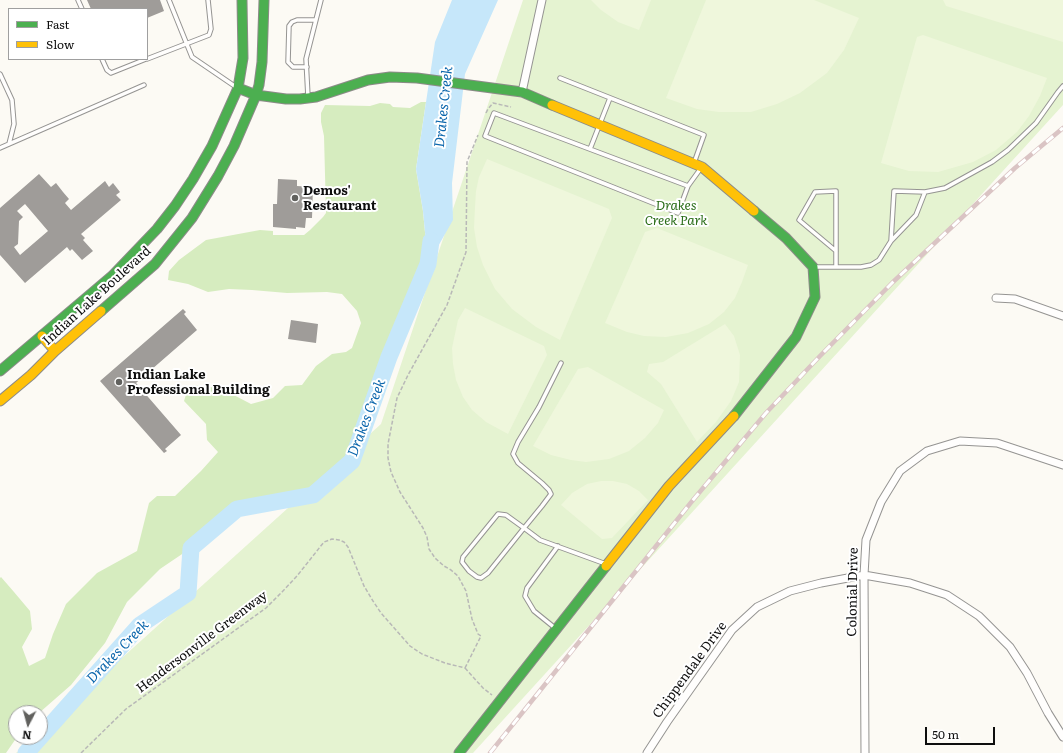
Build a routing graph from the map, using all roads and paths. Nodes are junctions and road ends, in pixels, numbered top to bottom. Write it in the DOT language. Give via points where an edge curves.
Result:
graph roads {
  1 [pos="169,0"];
  2 [pos="208,0"];
  3 [pos="242,0"];
  4 [pos="264,0"];
  5 [pos="321,0"];
  6 [pos="542,0"];
  7 [pos="316,20"];
  8 [pos="186,44"];
  9 [pos="148,59"];
  10 [pos="102,60"];
  11 [pos="144,60"];
  12 [pos="307,67"];
  13 [pos="0,74"];
  14 [pos="560,78"];
  15 [pos="144,85"];
  16 [pos="1063,86"];
  17 [pos="238,88"];
  18 [pos="522,92"];
  19 [pos="256,95"];
  20 [pos="308,98"];
  21 [pos="610,98"];
  22 [pos="511,107"];
  23 [pos="485,115"];
  24 [pos="599,125"];
  25 [pos="479,134"];
  26 [pos="9,144"];
  27 [pos="0,148"];
  28 [pos="590,149"];
  29 [pos="698,165"];
  30 [pos="688,186"];
  31 [pos="925,192"];
  32 [pos="892,241"];
  33 [pos="836,251"];
  34 [pos="813,267"];
  35 [pos="836,267"];
  36 [pos="996,298"];
  37 [pos="1063,316"];
  38 [pos="42,336"];
  39 [pos="55,351"];
  40 [pos="561,363"];
  41 [pos="0,371"];
  42 [pos="0,402"];
  43 [pos="1063,465"];
  44 [pos="524,528"];
  45 [pos="558,546"];
  46 [pos="607,565"];
  47 [pos="864,575"];
  48 [pos="556,629"];
  49 [pos="465,668"];
  50 [pos="501,699"];
  51 [pos="1063,737"];
  52 [pos="81,753"];
  53 [pos="459,753"];
  54 [pos="647,753"];
  55 [pos="865,753"];
  1 -- 8 [label="lane"];
  2 -- 8 [label="lane" via="211,29 209,34"];
  3 -- 17 [label="street, Indian Lake Boulevard" via="243,58"];
  4 -- 19 [label="street, Indian Lake Boulevard" via="262,62"];
  5 -- 7 [label="lane"];
  6 -- 18 [label="street"];
  7 -- 12 [label="lane" via="306,59"];
  7 -- 12 [label="lane" via="297,20 289,26 288,62 293,67"];
  8 -- 9 [label="lane"];
  8 -- 17 [label="lane" via="192,57"];
  10 -- 11 [label="lane" via="111,73"];
  12 -- 20 [label="lane"];
  13 -- 26 [label="lane" via="12,100 14,124"];
  14 -- 21 [label="lane"];
  15 -- 26 [label="lane"];
  16 -- 31 [label="lane" via="1036,122 1008,150 992,162 945,188"];
  17 -- 19 [label="street"];
  17 -- 38 [label="street, Indian Lake Boulevard" via="194,179 157,229 112,276"];
  18 -- 20 [label="street" via="417,78 390,77 368,80"];
  18 -- 24 [label="street"];
  19 -- 20 [label="street" via="286,99"];
  19 -- 39 [label="street, Indian Lake Boulevard" via="234,146 192,218 155,264"];
  21 -- 24 [label="lane"];
  21 -- 29 [label="lane" via="704,135"];
  22 -- 23 [label="path" via="493,103"];
  24 -- 28 [label="lane"];
  24 -- 29 [label="street"];
  25 -- 49 [label="path" via="467,162 466,252 447,305 397,398 388,444 391,472 400,492 423,528 429,549 435,558 458,576 466,592 472,619 481,636"];
  26 -- 27 [label="lane"];
  28 -- 30 [label="lane"];
  28 -- 30 [label="lane" via="494,113 485,136 678,214"];
  29 -- 30 [label="lane"];
  29 -- 34 [label="street" via="786,238"];
  31 -- 32 [label="lane" via="916,215"];
  31 -- 32 [label="lane" via="894,191"];
  32 -- 35 [label="lane" via="878,260 870,265"];
  33 -- 33 [label="lane" via="836,191 815,192 799,220"];
  33 -- 35 [label="lane"];
  34 -- 35 [label="lane"];
  34 -- 46 [label="street" via="815,297 796,337 729,422 669,486"];
  36 -- 37 [label="street" via="1015,299"];
  38 -- 39 [label="street"];
  38 -- 41 [label="street, Indian Lake Boulevard"];
  39 -- 42 [label="street, Indian Lake Boulevard"];
  40 -- 44 [label="lane" via="513,454 518,463 551,494"];
  43 -- 47 [label="street, Colonial Drive" via="997,443 960,441 927,451 900,472 881,502 866,540"];
  44 -- 44 [label="lane" via="506,515 498,514 462,557 462,562 469,571 481,578 488,573"];
  44 -- 45 [label="lane" via="540,540"];
  45 -- 46 [label="lane"];
  45 -- 48 [label="lane" via="527,588 525,596 534,611"];
  46 -- 48 [label="street"];
  47 -- 51 [label="street, Chippendale Drive" via="910,583 947,595 979,616 1010,647"];
  47 -- 54 [label="street, Chippendale Drive" via="821,582 790,591 757,606 732,630"];
  47 -- 55 [label="street, Colonial Drive"];
  48 -- 50 [label="street"];
  49 -- 50 [label="path" via="483,688"];
  49 -- 52 [label="path, Hendersonville Greenway" via="422,654 410,646 373,601 348,547 344,542 332,539 324,542 297,576 266,608 126,709"];
  50 -- 53 [label="street"];
}
